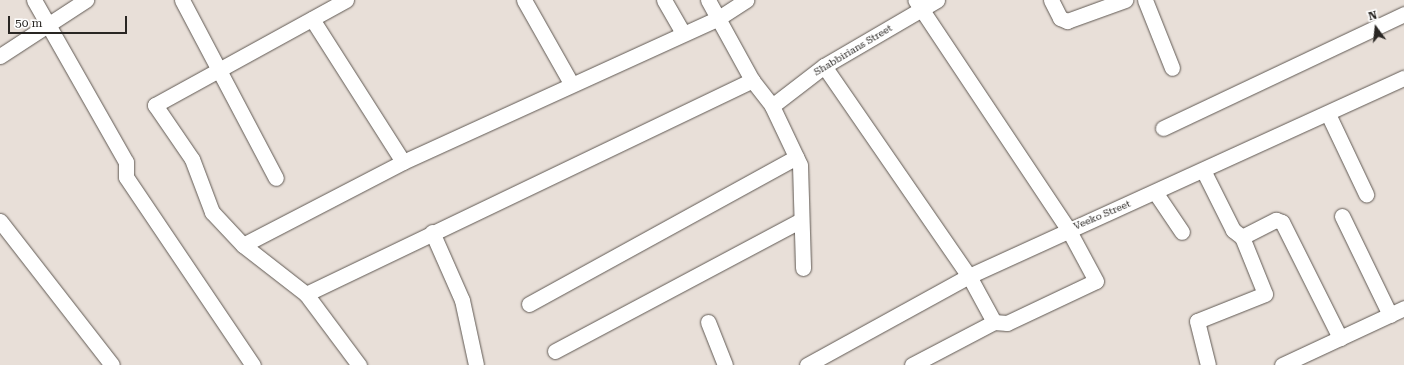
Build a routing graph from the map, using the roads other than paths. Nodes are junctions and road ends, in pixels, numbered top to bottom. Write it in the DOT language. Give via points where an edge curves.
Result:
graph roads {
  1 [pos="34,0"];
  2 [pos="86,0"];
  3 [pos="182,0"];
  4 [pos="346,0"];
  5 [pos="524,0"];
  6 [pos="664,0"];
  7 [pos="708,0"];
  8 [pos="746,0"];
  9 [pos="938,0"];
  10 [pos="1051,0"];
  11 [pos="1124,0"];
  12 [pos="1145,0"];
  13 [pos="918,5"];
  14 [pos="1404,14"];
  15 [pos="312,19"];
  16 [pos="717,19"];
  17 [pos="48,26"];
  18 [pos="683,33"];
  19 [pos="0,56"];
  20 [pos="824,66"];
  21 [pos="220,68"];
  22 [pos="1172,68"];
  23 [pos="1404,78"];
  24 [pos="752,80"];
  25 [pos="571,83"];
  26 [pos="772,106"];
  27 [pos="1328,114"];
  28 [pos="1163,128"];
  29 [pos="796,157"];
  30 [pos="403,162"];
  31 [pos="1204,172"];
  32 [pos="276,178"];
  33 [pos="1155,192"];
  34 [pos="1366,194"];
  35 [pos="1342,216"];
  36 [pos="0,221"];
  37 [pos="800,221"];
  38 [pos="1068,229"];
  39 [pos="432,232"];
  40 [pos="1182,232"];
  41 [pos="1242,237"];
  42 [pos="243,245"];
  43 [pos="803,268"];
  44 [pos="969,276"];
  45 [pos="306,294"];
  46 [pos="530,304"];
  47 [pos="1404,308"];
  48 [pos="1390,315"];
  49 [pos="708,322"];
  50 [pos="994,322"];
  51 [pos="1340,338"];
  52 [pos="555,351"];
  53 [pos="112,365"];
  54 [pos="253,365"];
  55 [pos="359,365"];
  56 [pos="476,365"];
  57 [pos="725,365"];
  58 [pos="807,365"];
  59 [pos="912,365"];
  60 [pos="1208,365"];
  61 [pos="1282,365"];
  1 -- 17 [label="street"];
  2 -- 17 [label="street"];
  3 -- 21 [label="street"];
  4 -- 15 [label="street"];
  5 -- 25 [label="street"];
  6 -- 18 [label="street"];
  7 -- 16 [label="street"];
  8 -- 16 [label="street"];
  9 -- 13 [label="street, Shabbirians Street"];
  10 -- 11 [label="street" via="1060,18 1067,21"];
  12 -- 22 [label="street"];
  13 -- 20 [label="street, Shabbirians Street"];
  13 -- 38 [label="street"];
  14 -- 28 [label="street"];
  15 -- 21 [label="street"];
  15 -- 30 [label="street"];
  16 -- 18 [label="street"];
  16 -- 24 [label="street"];
  17 -- 19 [label="street"];
  17 -- 54 [label="street" via="126,162 126,177"];
  18 -- 25 [label="street"];
  20 -- 26 [label="street, Shabbirians Street"];
  20 -- 44 [label="street"];
  21 -- 32 [label="street"];
  21 -- 42 [label="street" via="155,105 192,159 212,212"];
  23 -- 27 [label="street, Veeko Street"];
  24 -- 26 [label="street"];
  24 -- 39 [label="street"];
  25 -- 30 [label="street"];
  26 -- 29 [label="street"];
  27 -- 31 [label="street, Veeko Street"];
  27 -- 34 [label="street"];
  29 -- 37 [label="street" via="802,184"];
  29 -- 46 [label="street"];
  30 -- 42 [label="street"];
  31 -- 33 [label="street, Veeko Street"];
  31 -- 41 [label="street" via="1233,230"];
  33 -- 38 [label="street, Veeko Street"];
  33 -- 40 [label="street"];
  35 -- 48 [label="street"];
  36 -- 53 [label="street"];
  37 -- 43 [label="street"];
  37 -- 52 [label="street"];
  38 -- 44 [label="street, Veeko Street"];
  38 -- 50 [label="street" via="1096,281 1007,323"];
  39 -- 45 [label="street"];
  39 -- 56 [label="street" via="462,300"];
  41 -- 51 [label="street" via="1276,220 1282,222"];
  41 -- 60 [label="street" via="1265,294 1197,321"];
  42 -- 45 [label="street"];
  44 -- 50 [label="street"];
  44 -- 58 [label="street, Veeko Street"];
  45 -- 55 [label="street"];
  47 -- 48 [label="street"];
  48 -- 51 [label="street"];
  49 -- 57 [label="street"];
  50 -- 59 [label="street"];
  51 -- 61 [label="street"];
}
